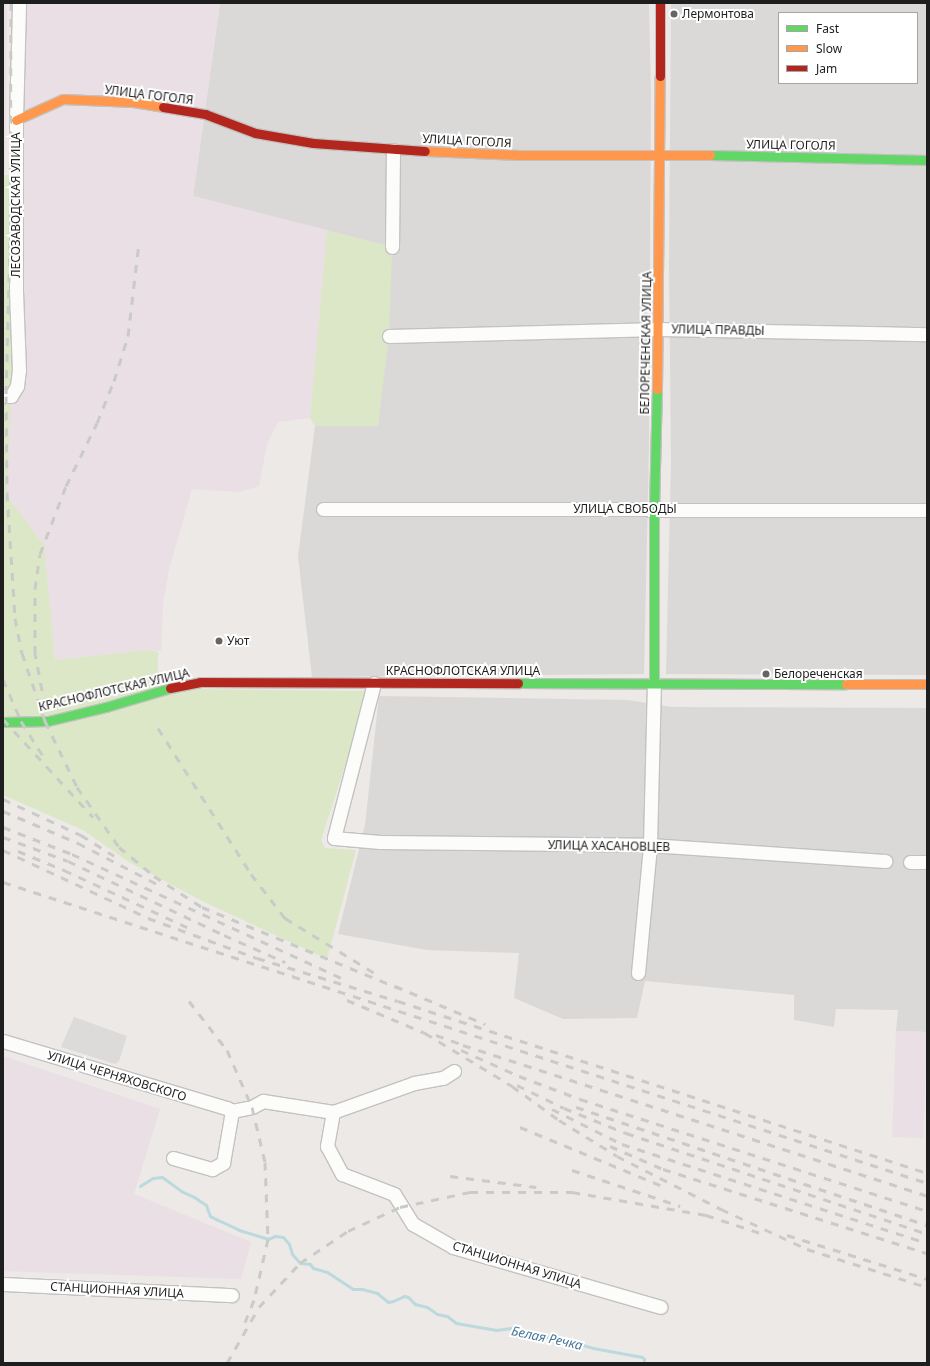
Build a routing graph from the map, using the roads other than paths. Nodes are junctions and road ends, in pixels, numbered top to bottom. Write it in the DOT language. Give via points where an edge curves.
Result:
graph roads {
  1 [pos="19,3"];
  2 [pos="660,3"];
  3 [pos="16,120"];
  4 [pos="393,150"];
  5 [pos="660,154"];
  6 [pos="927,160"];
  7 [pos="392,247"];
  8 [pos="659,329"];
  9 [pos="927,334"];
  10 [pos="389,336"];
  11 [pos="3,396"];
  12 [pos="323,509"];
  13 [pos="654,510"];
  14 [pos="927,510"];
  15 [pos="374,683"];
  16 [pos="654,683"];
  17 [pos="927,684"];
  18 [pos="3,722"];
  19 [pos="650,845"];
  20 [pos="885,861"];
  21 [pos="910,862"];
  22 [pos="927,862"];
  23 [pos="638,973"];
  24 [pos="3,1041"];
  25 [pos="454,1071"];
  26 [pos="232,1111"];
  27 [pos="333,1112"];
  28 [pos="173,1158"];
  29 [pos="3,1284"];
  30 [pos="232,1295"];
  31 [pos="661,1308"];
  1 -- 3 [label="street, ЛЕСОЗАВОДСКАЯ УЛИЦА"];
  2 -- 5 [label="street, БЕЛОРЕЧЕНСКАЯ УЛИЦА"];
  3 -- 4 [label="street, УЛИЦА ГОГОЛЯ" via="63,99 133,102 206,114 255,133 313,144"];
  3 -- 11 [label="street, ЛЕСОЗАВОДСКАЯ УЛИЦА" via="16,293 19,370 18,386 11,396"];
  4 -- 5 [label="street, УЛИЦА ГОГОЛЯ" via="519,156"];
  4 -- 7 [label="street"];
  5 -- 6 [label="street, УЛИЦА ГОГОЛЯ"];
  5 -- 8 [label="street, БЕЛОРЕЧЕНСКАЯ УЛИЦА"];
  8 -- 9 [label="street, УЛИЦА ПРАВДЫ"];
  8 -- 10 [label="street, УЛИЦА ПРАВДЫ"];
  8 -- 13 [label="street, БЕЛОРЕЧЕНСКАЯ УЛИЦА"];
  12 -- 13 [label="street, УЛИЦА СВОБОДЫ"];
  13 -- 14 [label="street, УЛИЦА СВОБОДЫ"];
  13 -- 16 [label="street, БЕЛОРЕЧЕНСКАЯ УЛИЦА"];
  15 -- 16 [label="street, КРАСНОФЛОТСКАЯ УЛИЦА"];
  15 -- 18 [label="street, КРАСНОФЛОТСКАЯ УЛИЦА" via="200,682 48,720"];
  15 -- 19 [label="street, УЛИЦА ХАСАНОВЦЕВ" via="334,838 380,842"];
  16 -- 17 [label="street, КРАСНОФЛОТСКАЯ УЛИЦА"];
  16 -- 19 [label="street"];
  19 -- 20 [label="street, УЛИЦА ХАСАНОВЦЕВ"];
  19 -- 23 [label="street"];
  21 -- 22 [label="street"];
  24 -- 26 [label="street, УЛИЦА ЧЕРНЯХОВСКОГО"];
  25 -- 27 [label="street" via="443,1078 414,1083"];
  26 -- 27 [label="street" via="252,1107 263,1101"];
  26 -- 28 [label="street" via="223,1164 212,1169"];
  27 -- 31 [label="street, СТАНЦИОННАЯ УЛИЦА" via="327,1146 342,1174 394,1194 412,1224 453,1247"];
  29 -- 30 [label="street, СТАНЦИОННАЯ УЛИЦА"];
}
